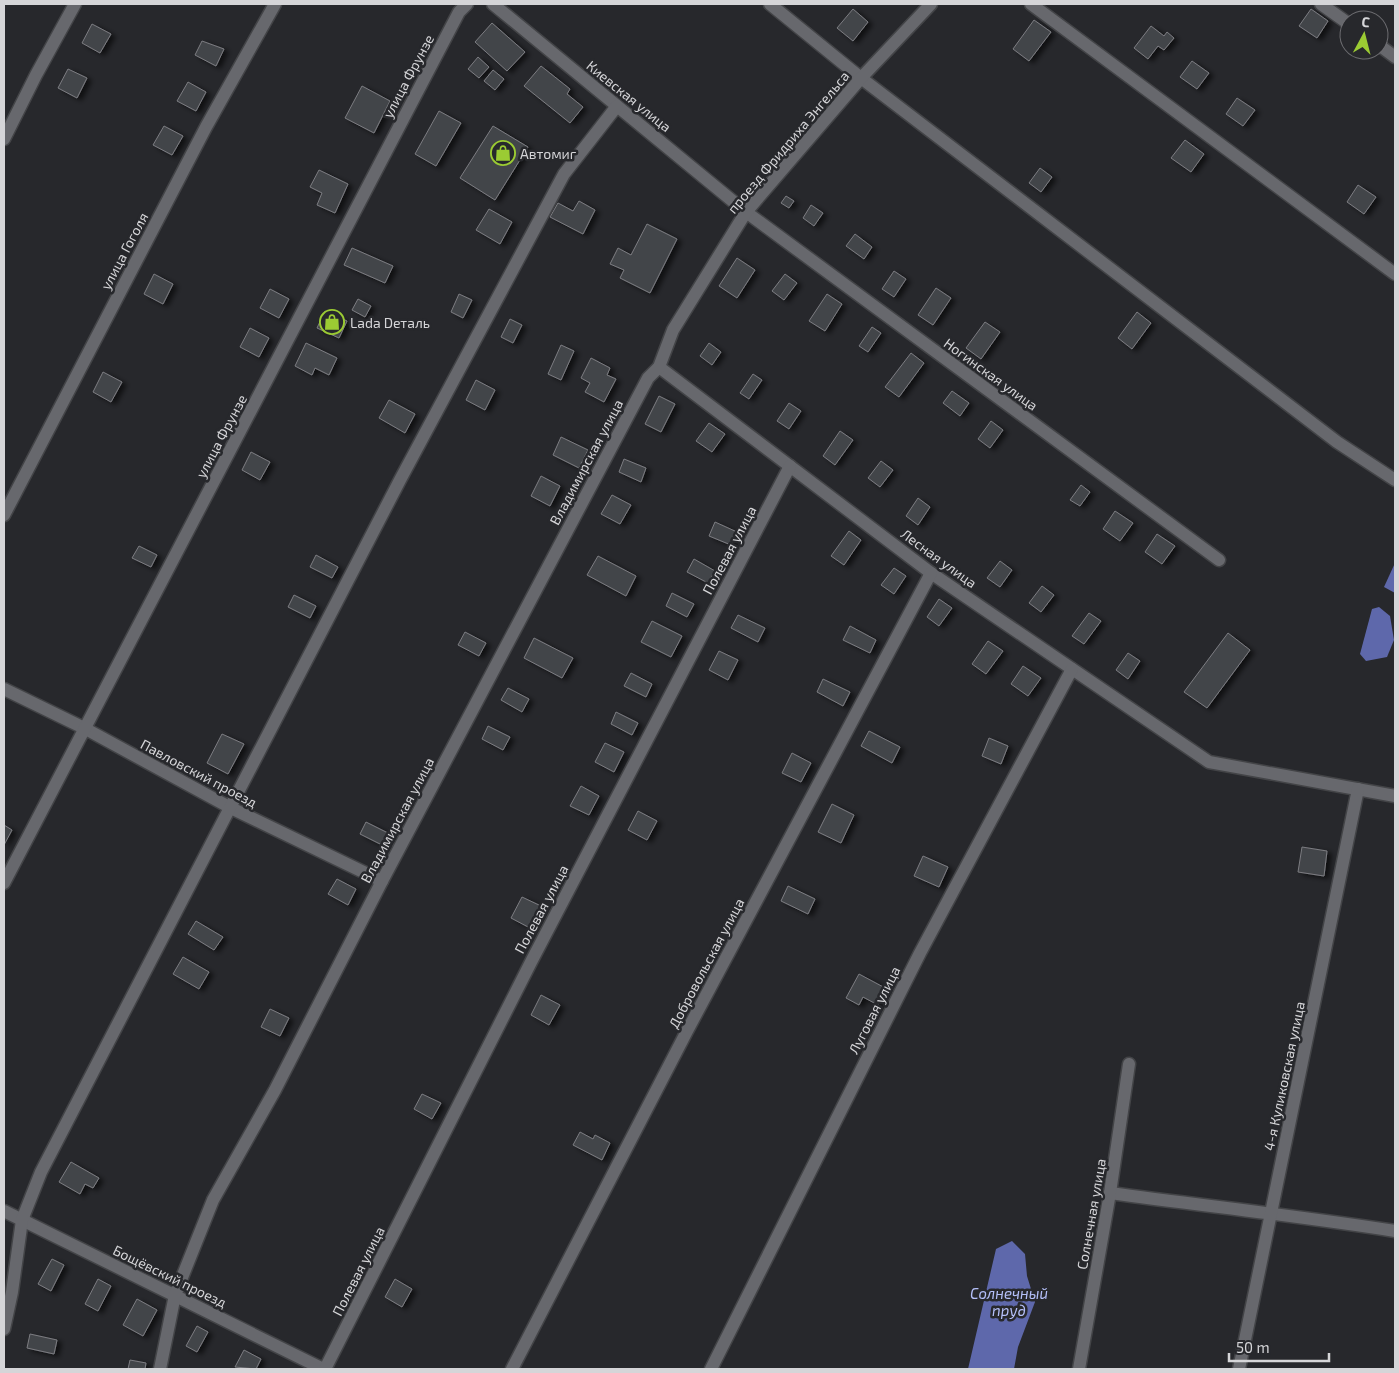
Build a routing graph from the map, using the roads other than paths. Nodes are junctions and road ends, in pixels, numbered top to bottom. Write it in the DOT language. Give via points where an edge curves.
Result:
graph roads {
  1 [pos="75,4"];
  2 [pos="275,4"];
  3 [pos="467,4"];
  4 [pos="493,4"];
  5 [pos="770,4"];
  6 [pos="931,4"];
  7 [pos="1031,4"];
  8 [pos="1321,4"];
  9 [pos="1339,17"];
  10 [pos="861,78"];
  11 [pos="616,106"];
  12 [pos="4,139"];
  13 [pos="746,212"];
  14 [pos="1395,274"];
  15 [pos="659,367"];
  16 [pos="790,466"];
  17 [pos="1395,480"];
  18 [pos="4,515"];
  19 [pos="1219,560"];
  20 [pos="932,573"];
  21 [pos="1072,669"];
  22 [pos="4,689"];
  23 [pos="84,728"];
  24 [pos="1358,789"];
  25 [pos="1395,796"];
  26 [pos="232,808"];
  27 [pos="382,880"];
  28 [pos="4,883"];
  29 [pos="1129,1064"];
  30 [pos="1110,1193"];
  31 [pos="4,1211"];
  32 [pos="1271,1212"];
  33 [pos="22,1220"];
  34 [pos="1395,1230"];
  35 [pos="175,1295"];
  36 [pos="4,1329"];
  37 [pos="160,1369"];
  38 [pos="324,1369"];
  39 [pos="512,1369"];
  40 [pos="711,1369"];
  41 [pos="1079,1369"];
  42 [pos="1239,1369"];
  1 -- 12 [label="street"];
  2 -- 18 [label="street, улица Гоголя" via="206,127"];
  3 -- 23 [label="street, улица Фрунзе" via="445,38"];
  4 -- 11 [label="street, Киевская улица"];
  5 -- 10 [label="street"];
  6 -- 10 [label="street, проезд Фридриха Энгельса"];
  7 -- 14 [label="street"];
  8 -- 9 [label="street"];
  10 -- 13 [label="street, проезд Фридриха Энгельса"];
  10 -- 17 [label="street" via="1337,442"];
  11 -- 13 [label="street, Киевская улица"];
  11 -- 26 [label="street" via="564,174 400,480"];
  13 -- 15 [label="street, проезд Фридриха Энгельса" via="673,330"];
  13 -- 19 [label="street, Ногинская улица"];
  15 -- 16 [label="street, Лесная улица"];
  15 -- 27 [label="street, Владимирская улица" via="648,378"];
  16 -- 20 [label="street, Лесная улица"];
  16 -- 38 [label="street, Полевая улица" via="531,962"];
  20 -- 21 [label="street, Лесная улица"];
  20 -- 39 [label="street, Добровольская улица" via="687,1031"];
  21 -- 24 [label="street, Лесная улица" via="1209,762"];
  21 -- 40 [label="street, Луговая улица" via="920,953"];
  22 -- 23 [label="street, Павловский проезд"];
  23 -- 26 [label="street, Павловский проезд"];
  23 -- 28 [label="street, улица Фрунзе"];
  24 -- 25 [label="street"];
  24 -- 32 [label="street, 4-я Куликовская улица"];
  26 -- 27 [label="street, Павловский проезд"];
  26 -- 33 [label="street" via="41,1172"];
  27 -- 35 [label="street, Владимирская улица" via="274,1090 212,1200"];
  29 -- 30 [label="street, Солнечная улица"];
  30 -- 32 [label="street"];
  30 -- 41 [label="street, Солнечная улица"];
  31 -- 33 [label="street, Бощёвский проезд"];
  32 -- 34 [label="street"];
  32 -- 42 [label="street, 4-я Куликовская улица"];
  33 -- 35 [label="street, Бощёвский проезд"];
  33 -- 36 [label="street"];
  35 -- 37 [label="street, Владимирская улица"];
  35 -- 38 [label="street, Бощёвский проезд"];
}
